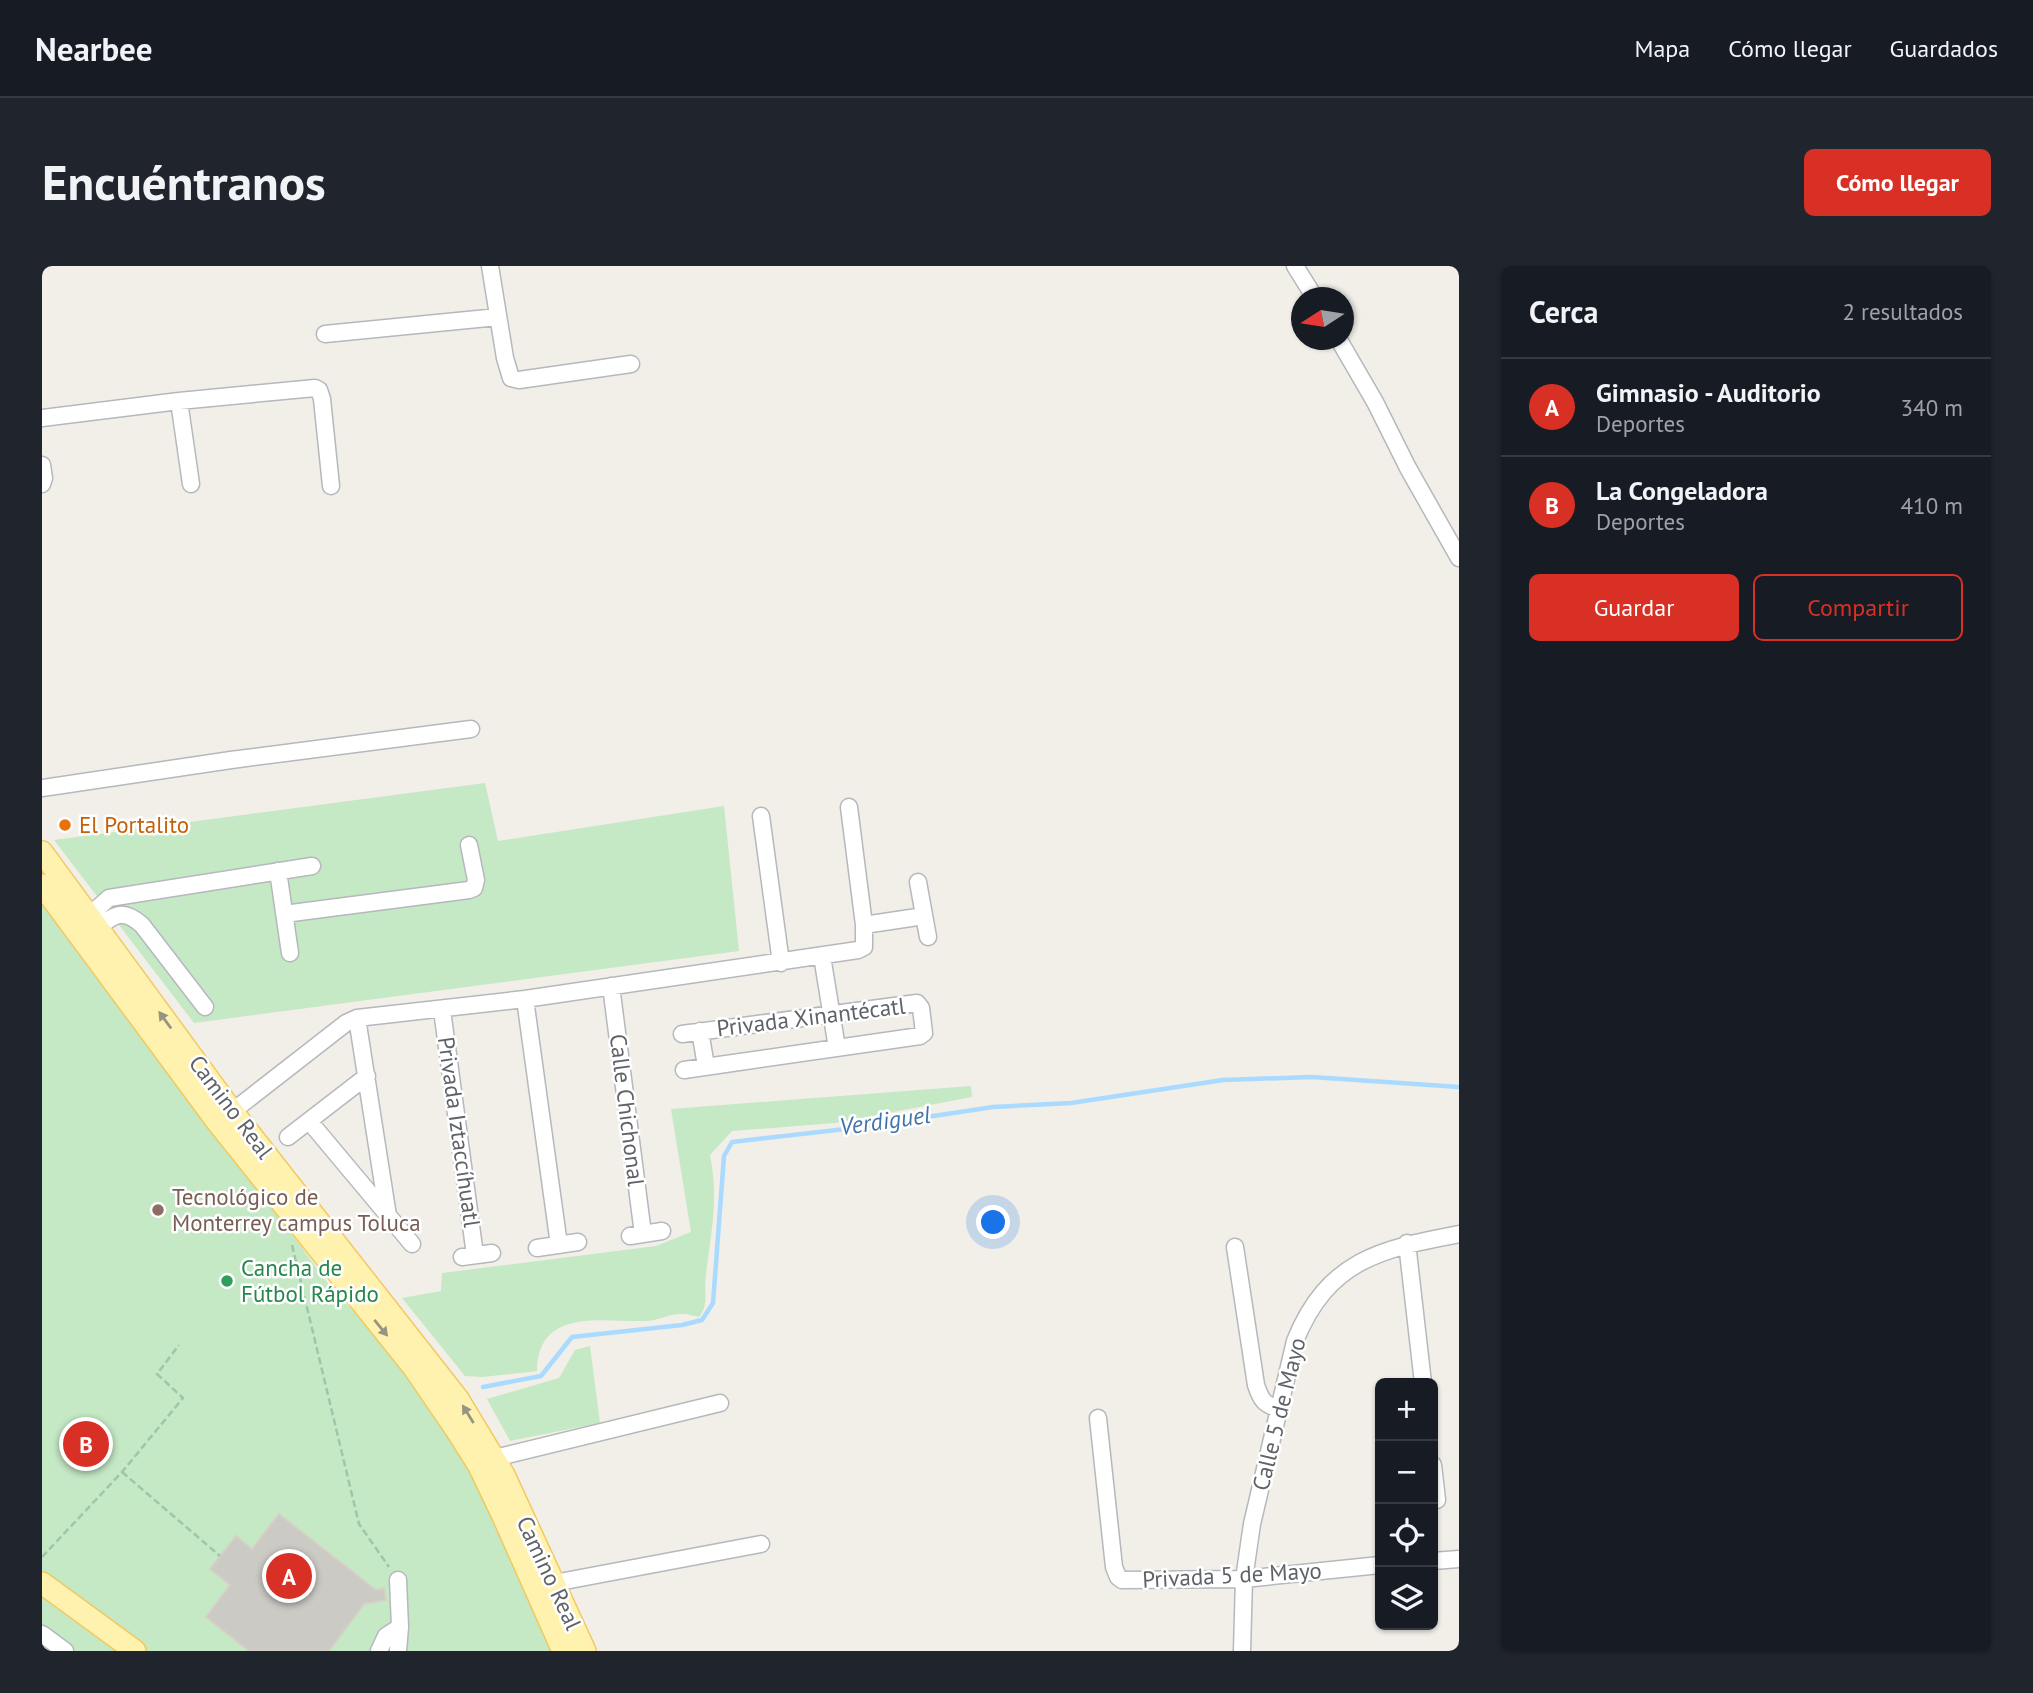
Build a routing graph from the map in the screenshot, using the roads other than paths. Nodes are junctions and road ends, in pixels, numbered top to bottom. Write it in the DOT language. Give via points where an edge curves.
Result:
graph roads {
  1 [pos="490,266"];
  2 [pos="1295,266"];
  3 [pos="1307,287"];
  4 [pos="498,317"];
  5 [pos="325,334"];
  6 [pos="1345,350"];
  7 [pos="631,364"];
  8 [pos="180,401"];
  9 [pos="42,418"];
  10 [pos="42,465"];
  11 [pos="42,484"];
  12 [pos="191,484"];
  13 [pos="331,486"];
  14 [pos="1459,558"];
  15 [pos="471,729"];
  16 [pos="42,788"];
  17 [pos="849,807"];
  18 [pos="761,816"];
  19 [pos="469,845"];
  20 [pos="42,852"];
  21 [pos="312,866"];
  22 [pos="278,871"];
  23 [pos="918,881"];
  24 [pos="42,885"];
  25 [pos="284,914"];
  26 [pos="924,916"];
  27 [pos="864,925"];
  28 [pos="86,928"];
  29 [pos="928,937"];
  30 [pos="290,953"];
  31 [pos="822,956"];
  32 [pos="781,962"];
  33 [pos="611,986"];
  34 [pos="524,999"];
  35 [pos="205,1007"];
  36 [pos="442,1010"];
  37 [pos="830,1013"];
  38 [pos="357,1018"];
  39 [pos="700,1031"];
  40 [pos="682,1034"];
  41 [pos="837,1048"];
  42 [pos="706,1066"];
  43 [pos="684,1070"];
  44 [pos="368,1076"];
  45 [pos="225,1117"];
  46 [pos="309,1121"];
  47 [pos="288,1137"];
  48 [pos="387,1216"];
  49 [pos="662,1231"];
  50 [pos="1459,1234"];
  51 [pos="578,1242"];
  52 [pos="1407,1243"];
  53 [pos="412,1244"];
  54 [pos="559,1245"];
  55 [pos="1235,1247"];
  56 [pos="537,1248"];
  57 [pos="492,1254"];
  58 [pos="1422,1378"];
  59 [pos="720,1403"];
  60 [pos="1280,1409"];
  61 [pos="1098,1418"];
  62 [pos="495,1458"];
  63 [pos="510,1510"];
  64 [pos="761,1544"];
  65 [pos="1459,1559"];
  66 [pos="1438,1561"];
  67 [pos="1375,1566"];
  68 [pos="1244,1579"];
  69 [pos="398,1580"];
  70 [pos="42,1583"];
  71 [pos="554,1583"];
  72 [pos="400,1627"];
  73 [pos="42,1634"];
  74 [pos="65,1651"];
  75 [pos="135,1651"];
  76 [pos="379,1651"];
  77 [pos="398,1651"];
  78 [pos="563,1651"];
  79 [pos="584,1651"];
  80 [pos="1242,1651"];
  1 -- 4 [label="street"];
  2 -- 3 [label="street"];
  4 -- 5 [label="street"];
  4 -- 7 [label="street" via="511,378"];
  6 -- 14 [label="street"];
  8 -- 9 [label="street"];
  8 -- 12 [label="street"];
  8 -- 13 [label="street" via="312,387 319,390"];
  10 -- 11 [label="street"];
  15 -- 16 [label="street"];
  17 -- 27 [label="street"];
  18 -- 32 [label="street"];
  19 -- 25 [label="street" via="476,880 469,890"];
  20 -- 28 [label="main road, Camino Real"];
  21 -- 22 [label="street"];
  22 -- 25 [label="street"];
  22 -- 28 [label="street" via="109,898"];
  23 -- 26 [label="street"];
  24 -- 28 [label="main road, Camino Real"];
  25 -- 30 [label="street"];
  26 -- 27 [label="street"];
  26 -- 29 [label="street"];
  27 -- 31 [label="street" via="864,947"];
  28 -- 35 [label="street" via="124,913 133,917"];
  28 -- 45 [label="main road, Camino Real"];
  31 -- 32 [label="street"];
  31 -- 37 [label="street"];
  32 -- 33 [label="street"];
  33 -- 34 [label="street"];
  33 -- 49 [label="street, Calle Chichonal" via="636,1235"];
  34 -- 36 [label="street"];
  34 -- 54 [label="street"];
  36 -- 38 [label="street"];
  36 -- 57 [label="street, Privada Iztaccíhuatl" via="468,1256"];
  37 -- 39 [label="street, Privada Xinantécatl"];
  37 -- 41 [label="street"];
  37 -- 41 [label="street, Privada Xinantécatl" via="917,1003 921,1008 924,1033 920,1037"];
  38 -- 44 [label="street"];
  38 -- 45 [label="street"];
  39 -- 40 [label="street, Privada Xinantécatl"];
  39 -- 42 [label="street"];
  41 -- 42 [label="street, Privada Xinantécatl"];
  42 -- 43 [label="street, Privada Xinantécatl"];
  44 -- 46 [label="street"];
  44 -- 48 [label="street"];
  62 -- 45 [label="main road, Camino Real, one-way" via="430,1361"];
  45 -- 63 [label="main road, Camino Real, one-way" via="298,1226 414,1368"];
  46 -- 47 [label="street"];
  46 -- 48 [label="street"];
  48 -- 53 [label="street"];
  50 -- 52 [label="street, Calle 5 de Mayo"];
  51 -- 54 [label="street"];
  52 -- 58 [label="street"];
  52 -- 60 [label="street, Calle 5 de Mayo" via="1357,1263 1321,1295 1295,1342"];
  54 -- 56 [label="street"];
  55 -- 60 [label="street" via="1256,1385 1260,1399"];
  59 -- 62 [label="street"];
  60 -- 68 [label="street, Calle 5 de Mayo" via="1252,1524"];
  61 -- 68 [label="street, Privada 5 de Mayo" via="1118,1577 1131,1581"];
  62 -- 63 [label="main road, Camino Real"];
  63 -- 71 [label="main road, Camino Real"];
  63 -- 78 [label="main road, Camino Real"];
  64 -- 71 [label="street"];
  65 -- 66 [label="street"];
  67 -- 68 [label="street, Privada 5 de Mayo"];
  68 -- 80 [label="street, Calle 5 de Mayo"];
  69 -- 72 [label="street"];
  70 -- 75 [label="main road"];
  71 -- 79 [label="main road, Camino Real"];
  72 -- 76 [label="street" via="386,1636"];
  72 -- 77 [label="street"];
  73 -- 74 [label="street"];
}
